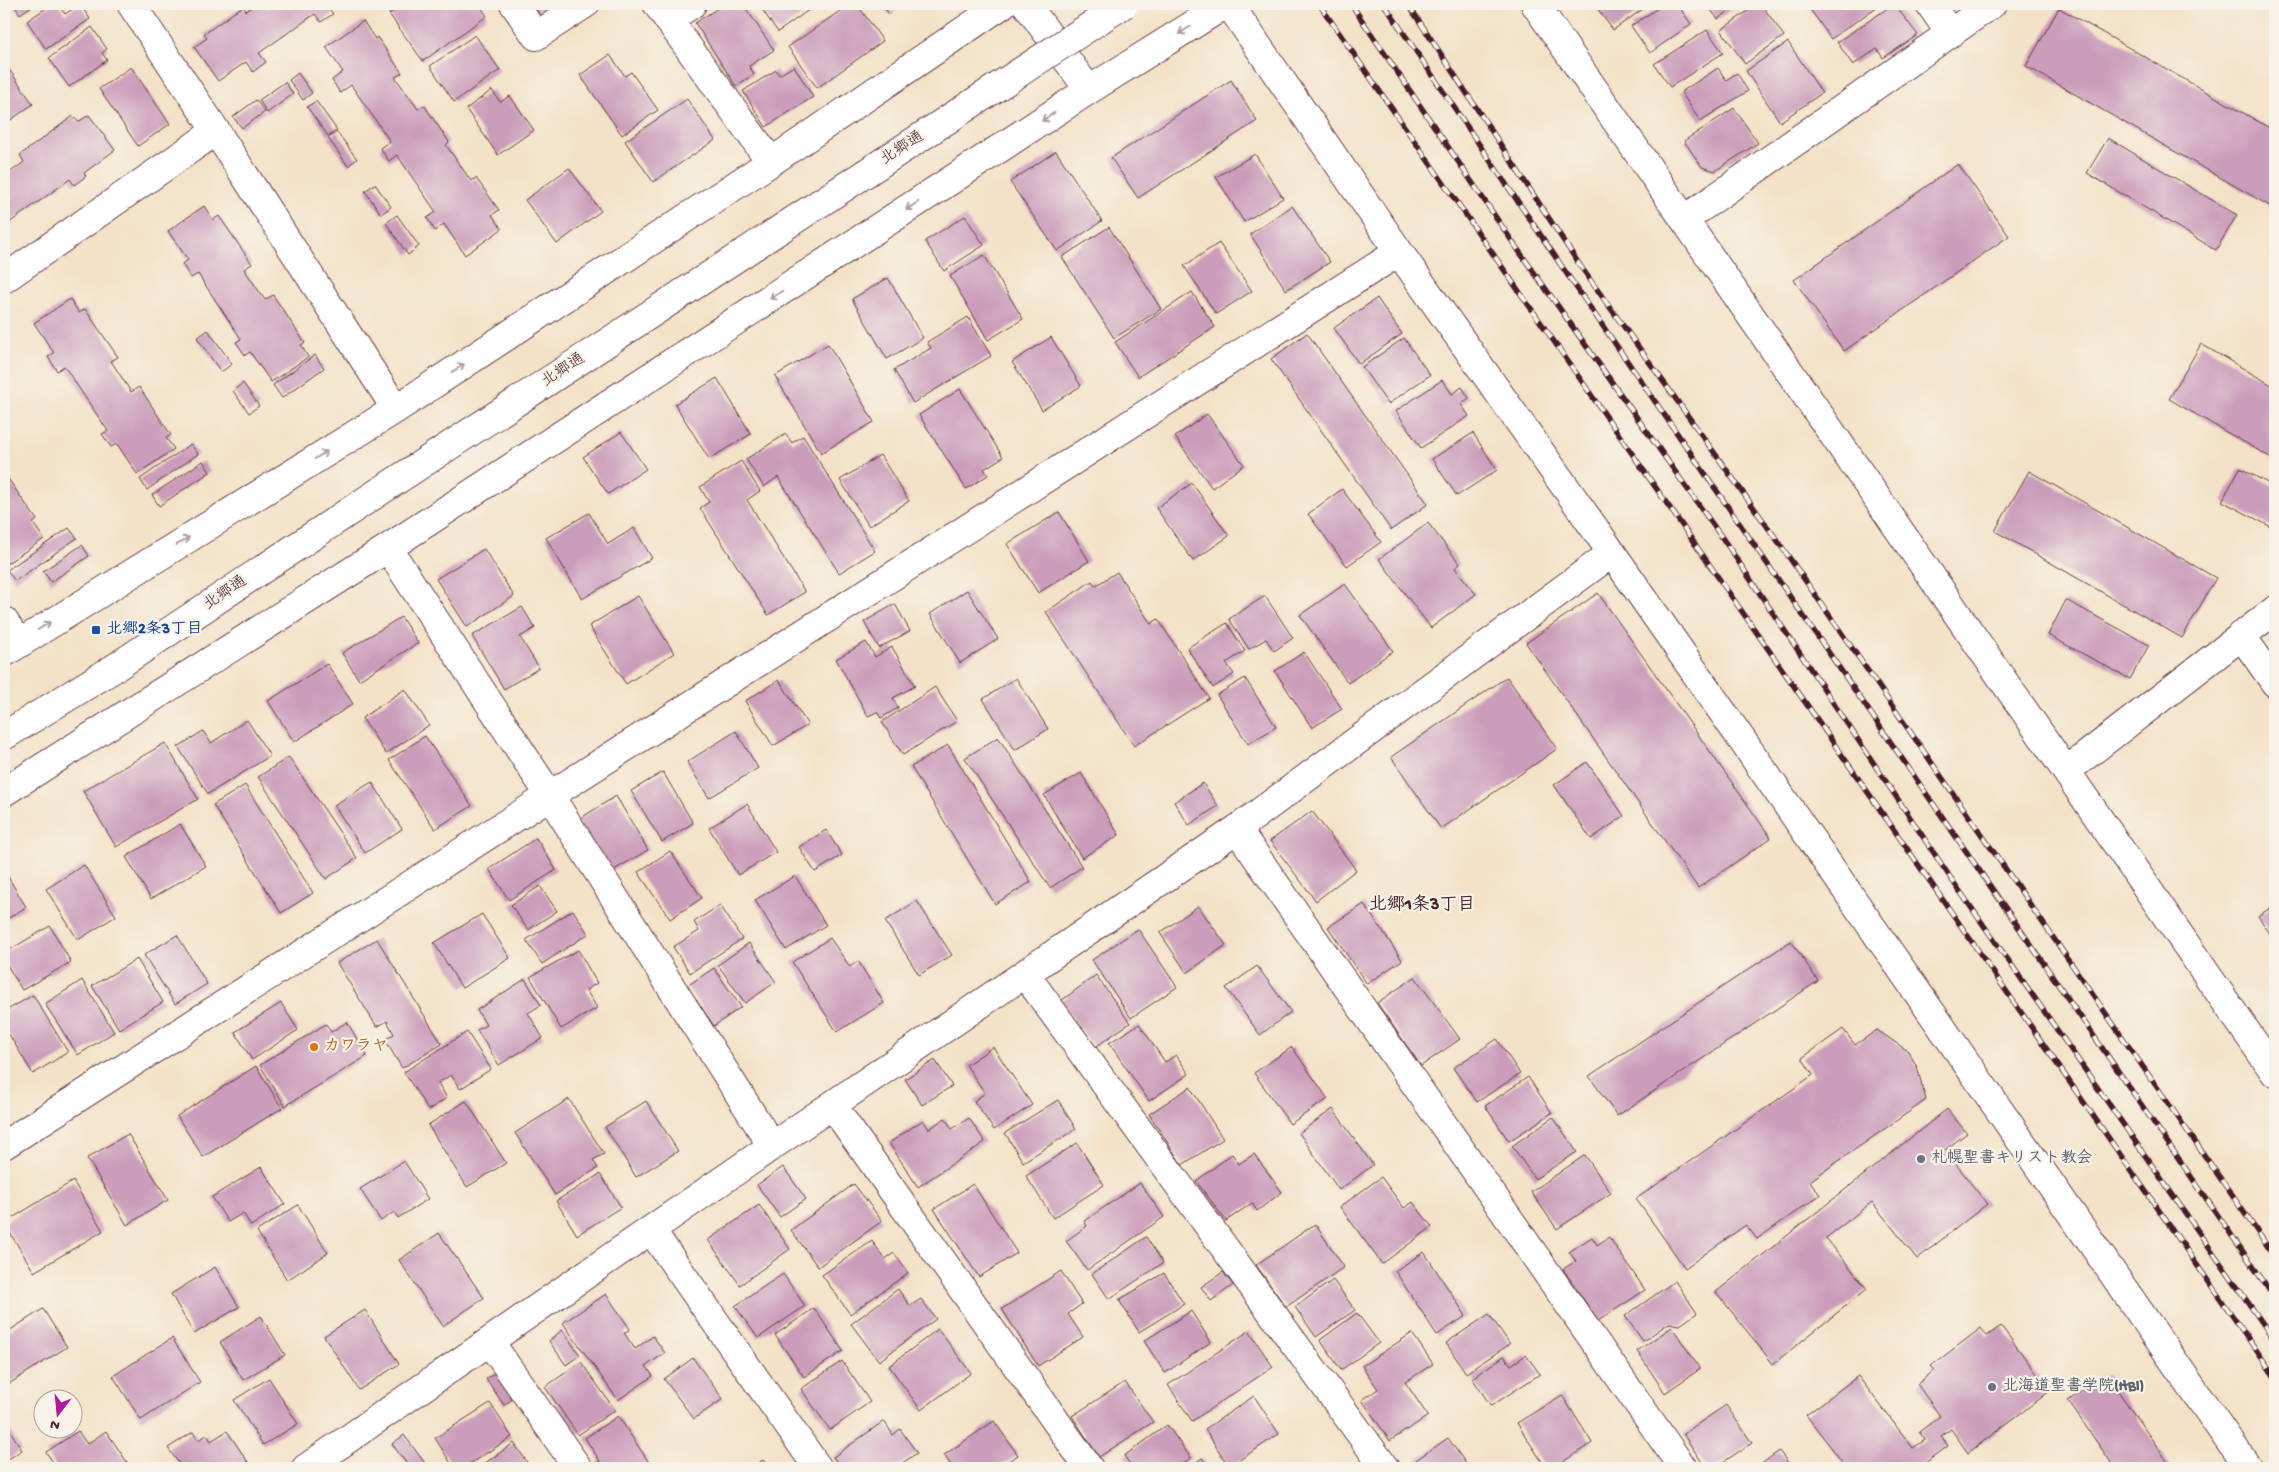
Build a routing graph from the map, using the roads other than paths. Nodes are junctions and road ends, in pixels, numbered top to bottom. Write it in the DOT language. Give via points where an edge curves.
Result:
graph roads {
  1 [pos="130,4"];
  2 [pos="514,4"];
  3 [pos="585,4"];
  4 [pos="692,4"];
  5 [pos="1003,4"];
  6 [pos="1026,4"];
  7 [pos="1124,4"];
  8 [pos="1228,4"];
  9 [pos="1535,4"];
  10 [pos="1930,4"];
  11 [pos="1992,4"];
  12 [pos="663,12"];
  13 [pos="1950,33"];
  14 [pos="1089,90"];
  15 [pos="216,131"];
  16 [pos="771,162"];
  17 [pos="1685,219"];
  18 [pos="1398,252"];
  19 [pos="4,279"];
  20 [pos="396,409"];
  21 [pos="388,548"];
  22 [pos="1612,553"];
  23 [pos="2275,610"];
  24 [pos="2241,635"];
  25 [pos="9,639"];
  26 [pos="2275,683"];
  27 [pos="4,736"];
  28 [pos="2066,771"];
  29 [pos="4,792"];
  30 [pos="550,796"];
  31 [pos="1237,829"];
  32 [pos="1025,974"];
  33 [pos="2275,1073"];
  34 [pos="832,1105"];
  35 [pos="4,1145"];
  36 [pos="772,1146"];
  37 [pos="651,1230"];
  38 [pos="490,1342"];
  39 [pos="306,1468"];
  40 [pos="578,1468"];
  41 [pos="818,1468"];
  42 [pos="1089,1468"];
  43 [pos="1385,1468"];
  44 [pos="1683,1468"];
  45 [pos="2248,1468"];
  1 -- 15 [label="street"];
  2 -- 3 [label="street" via="536,36"];
  4 -- 12 [label="street"];
  5 -- 16 [label="street"];
  6 -- 14 [label="street"];
  7 -- 27 [label="street, 北郷通, bridge" via="113,669"];
  8 -- 14 [label="street, one-way"];
  8 -- 18 [label="street"];
  9 -- 17 [label="street"];
  10 -- 13 [label="street"];
  11 -- 13 [label="street"];
  12 -- 16 [label="street"];
  13 -- 17 [label="street"];
  14 -- 21 [label="street, one-way"];
  15 -- 19 [label="street"];
  15 -- 20 [label="street"];
  20 -- 16 [label="street, one-way"];
  17 -- 28 [label="street"];
  18 -- 22 [label="street"];
  18 -- 30 [label="street"];
  25 -- 20 [label="street, one-way"];
  21 -- 29 [label="street"];
  21 -- 30 [label="street"];
  22 -- 31 [label="street"];
  22 -- 45 [label="street"];
  23 -- 24 [label="street"];
  24 -- 26 [label="street"];
  24 -- 28 [label="street"];
  28 -- 33 [label="street"];
  30 -- 35 [label="street"];
  30 -- 36 [label="street"];
  31 -- 32 [label="street"];
  31 -- 44 [label="street"];
  32 -- 34 [label="street"];
  32 -- 43 [label="street"];
  34 -- 36 [label="street"];
  34 -- 42 [label="street"];
  36 -- 37 [label="street"];
  37 -- 38 [label="street"];
  37 -- 41 [label="street"];
  38 -- 39 [label="street"];
  38 -- 40 [label="street"];
}
